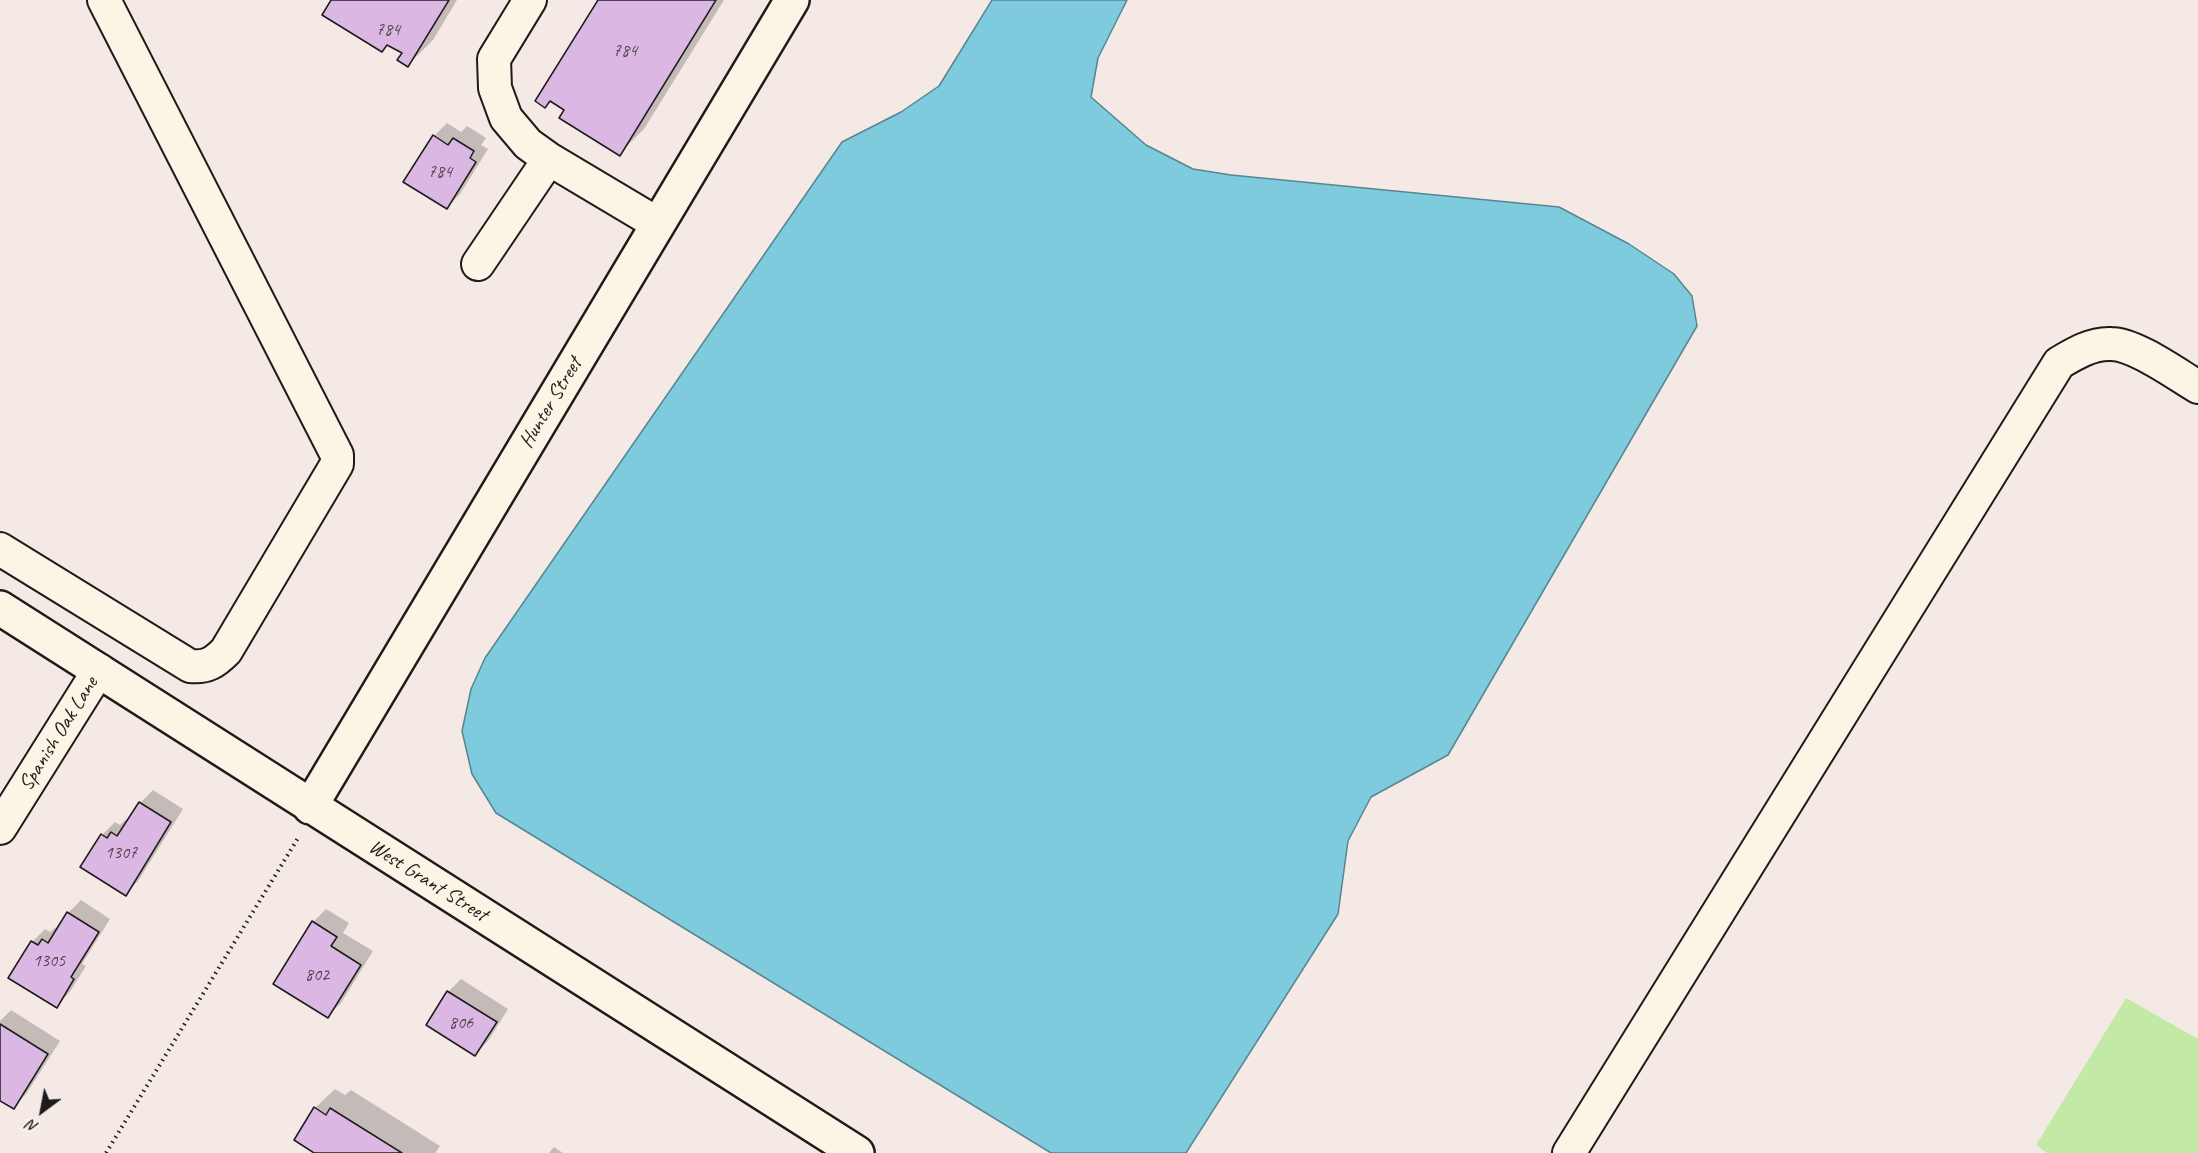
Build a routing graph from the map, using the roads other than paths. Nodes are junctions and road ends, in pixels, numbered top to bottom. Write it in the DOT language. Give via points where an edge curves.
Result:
graph roads {
  1 [pos="104,0"];
  2 [pos="530,0"];
  3 [pos="792,0"];
  4 [pos="549,159"];
  5 [pos="658,224"];
  6 [pos="478,264"];
  7 [pos="2198,387"];
  8 [pos="0,549"];
  9 [pos="0,608"];
  10 [pos="99,670"];
  11 [pos="305,820"];
  12 [pos="0,828"];
  13 [pos="843,1149"];
  14 [pos="1569,1153"];
  1 -- 8 [label="street" via="337,455 337,464 226,651 201,668 190,666"];
  2 -- 4 [label="street" via="494,59 495,88 506,118 528,144"];
  3 -- 5 [label="street, Hunter Street"];
  4 -- 5 [label="street"];
  4 -- 6 [label="street"];
  5 -- 11 [label="street, Hunter Street"];
  7 -- 14 [label="street" via="2145,354 2111,344 2080,350 2059,363"];
  9 -- 10 [label="street, West Grant Street"];
  10 -- 11 [label="street, West Grant Street"];
  10 -- 12 [label="street, Spanish Oak Lane"];
  11 -- 13 [label="street, West Grant Street"];
}
